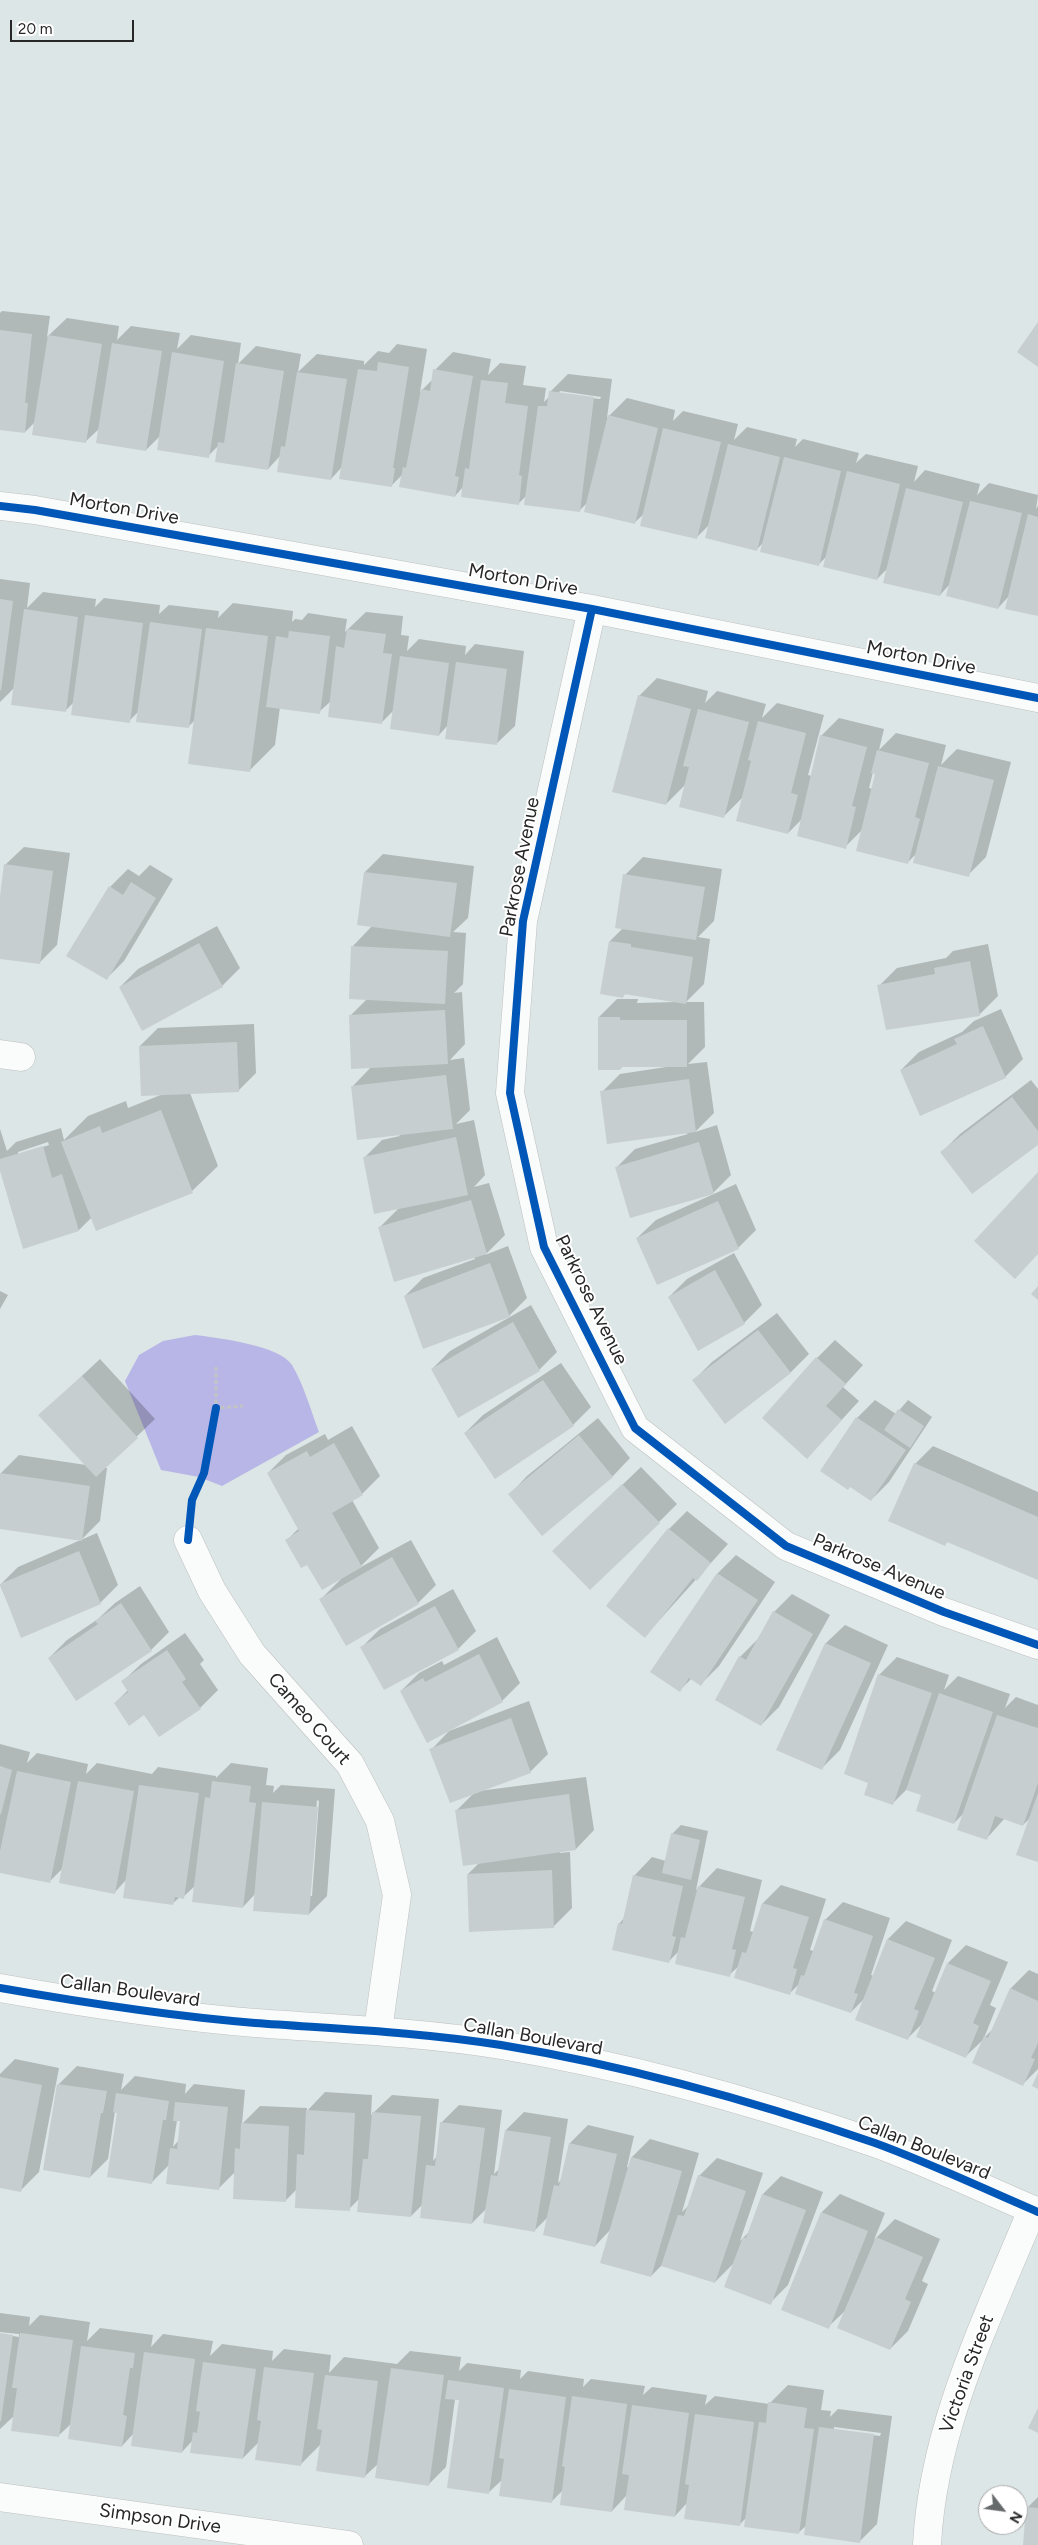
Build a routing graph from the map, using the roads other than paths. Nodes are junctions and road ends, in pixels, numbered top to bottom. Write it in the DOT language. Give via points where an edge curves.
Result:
graph roads {
  1 [pos="0,506"];
  2 [pos="592,609"];
  3 [pos="1038,698"];
  4 [pos="188,1540"];
  5 [pos="1038,1645"];
  6 [pos="0,1988"];
  7 [pos="378,2030"];
  8 [pos="1035,2211"];
  9 [pos="0,2497"];
  10 [pos="349,2545"];
  11 [pos="928,2545"];
  1 -- 2 [label="street, Morton Drive"];
  2 -- 3 [label="street, Morton Drive"];
  2 -- 5 [label="street, Parkrose Avenue" via="522,931 510,1093 544,1247 635,1428 786,1546 944,1612"];
  4 -- 7 [label="street, Cameo Court" via="212,1591 252,1654 350,1764 380,1821 397,1895"];
  6 -- 7 [label="street, Callan Boulevard" via="115,2008 255,2023"];
  7 -- 8 [label="street, Callan Boulevard" via="500,2045 621,2068 877,2144"];
  8 -- 11 [label="street, Victoria Street" via="965,2372 943,2440 929,2513"];
  9 -- 10 [label="street, Simpson Drive"];
}
